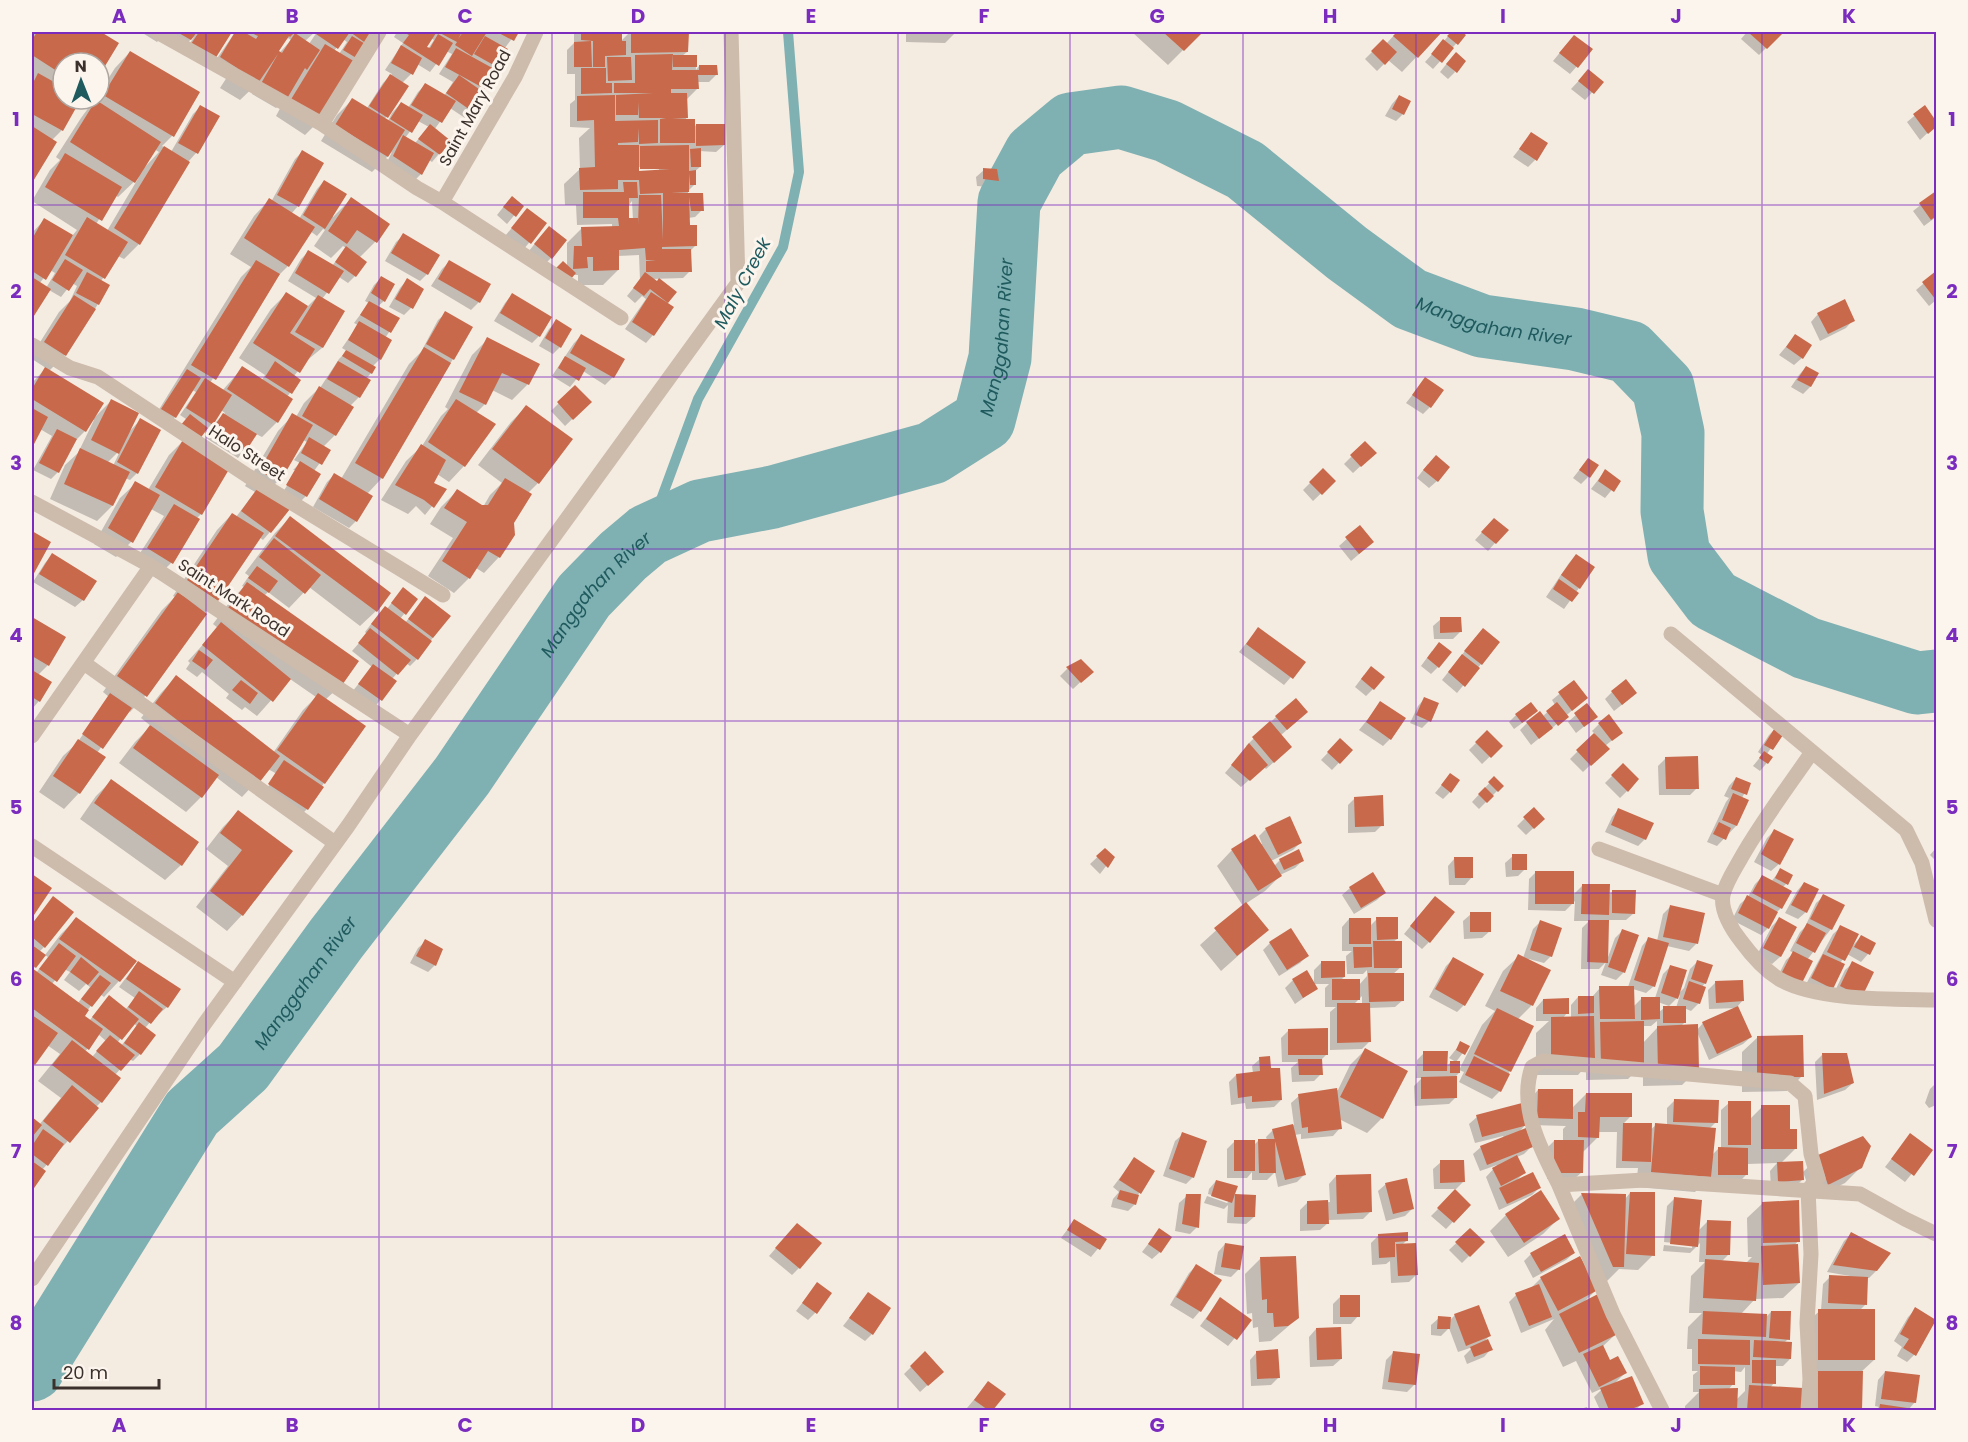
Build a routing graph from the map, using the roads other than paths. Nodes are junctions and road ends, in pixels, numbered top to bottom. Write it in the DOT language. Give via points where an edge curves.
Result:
graph roads {
  1 [pos="157,32"];
  2 [pos="379,32"];
  3 [pos="537,32"];
  4 [pos="731,32"];
  5 [pos="322,124"];
  6 [pos="442,202"];
  7 [pos="621,318"];
  8 [pos="32,345"];
  9 [pos="32,502"];
  10 [pos="151,566"];
  11 [pos="442,595"];
  12 [pos="1671,634"];
  13 [pos="84,663"];
  14 [pos="410,735"];
  15 [pos="32,736"];
  16 [pos="1812,752"];
  17 [pos="335,843"];
  18 [pos="32,846"];
  19 [pos="1599,849"];
  20 [pos="1723,895"];
  21 [pos="1936,920"];
  22 [pos="235,982"];
  23 [pos="1936,1000"];
  24 [pos="1559,1185"];
  25 [pos="1808,1190"];
  26 [pos="1936,1234"];
  27 [pos="32,1278"];
  28 [pos="1662,1410"];
  29 [pos="1808,1410"];
  1 -- 5 [label="street"];
  2 -- 5 [label="street"];
  3 -- 6 [label="street, Saint Mary Road" via="515,78"];
  4 -- 14 [label="street" via="738,283"];
  5 -- 6 [label="street"];
  6 -- 7 [label="street"];
  8 -- 11 [label="street, Halo Street" via="70,368 98,377 248,476"];
  9 -- 10 [label="street, Saint Mark Road"];
  10 -- 13 [label="street"];
  10 -- 14 [label="street, Saint Mark Road"];
  12 -- 16 [label="street"];
  13 -- 15 [label="street"];
  13 -- 17 [label="street"];
  14 -- 17 [label="street"];
  16 -- 20 [label="street" via="1756,832"];
  16 -- 21 [label="street" via="1906,830 1922,863"];
  17 -- 22 [label="street"];
  18 -- 22 [label="street"];
  19 -- 20 [label="street"];
  20 -- 23 [label="street" via="1723,907 1736,935 1756,961 1780,979 1805,990"];
  22 -- 27 [label="street"];
  24 -- 25 [label="street" via="1644,1180"];
  24 -- 25 [label="street" via="1540,1149 1529,1099 1527,1080 1532,1067 1543,1061 1790,1083 1805,1096 1811,1154 1818,1178"];
  24 -- 28 [label="street" via="1613,1314"];
  25 -- 26 [label="street" via="1860,1194"];
  25 -- 29 [label="street"];
}
